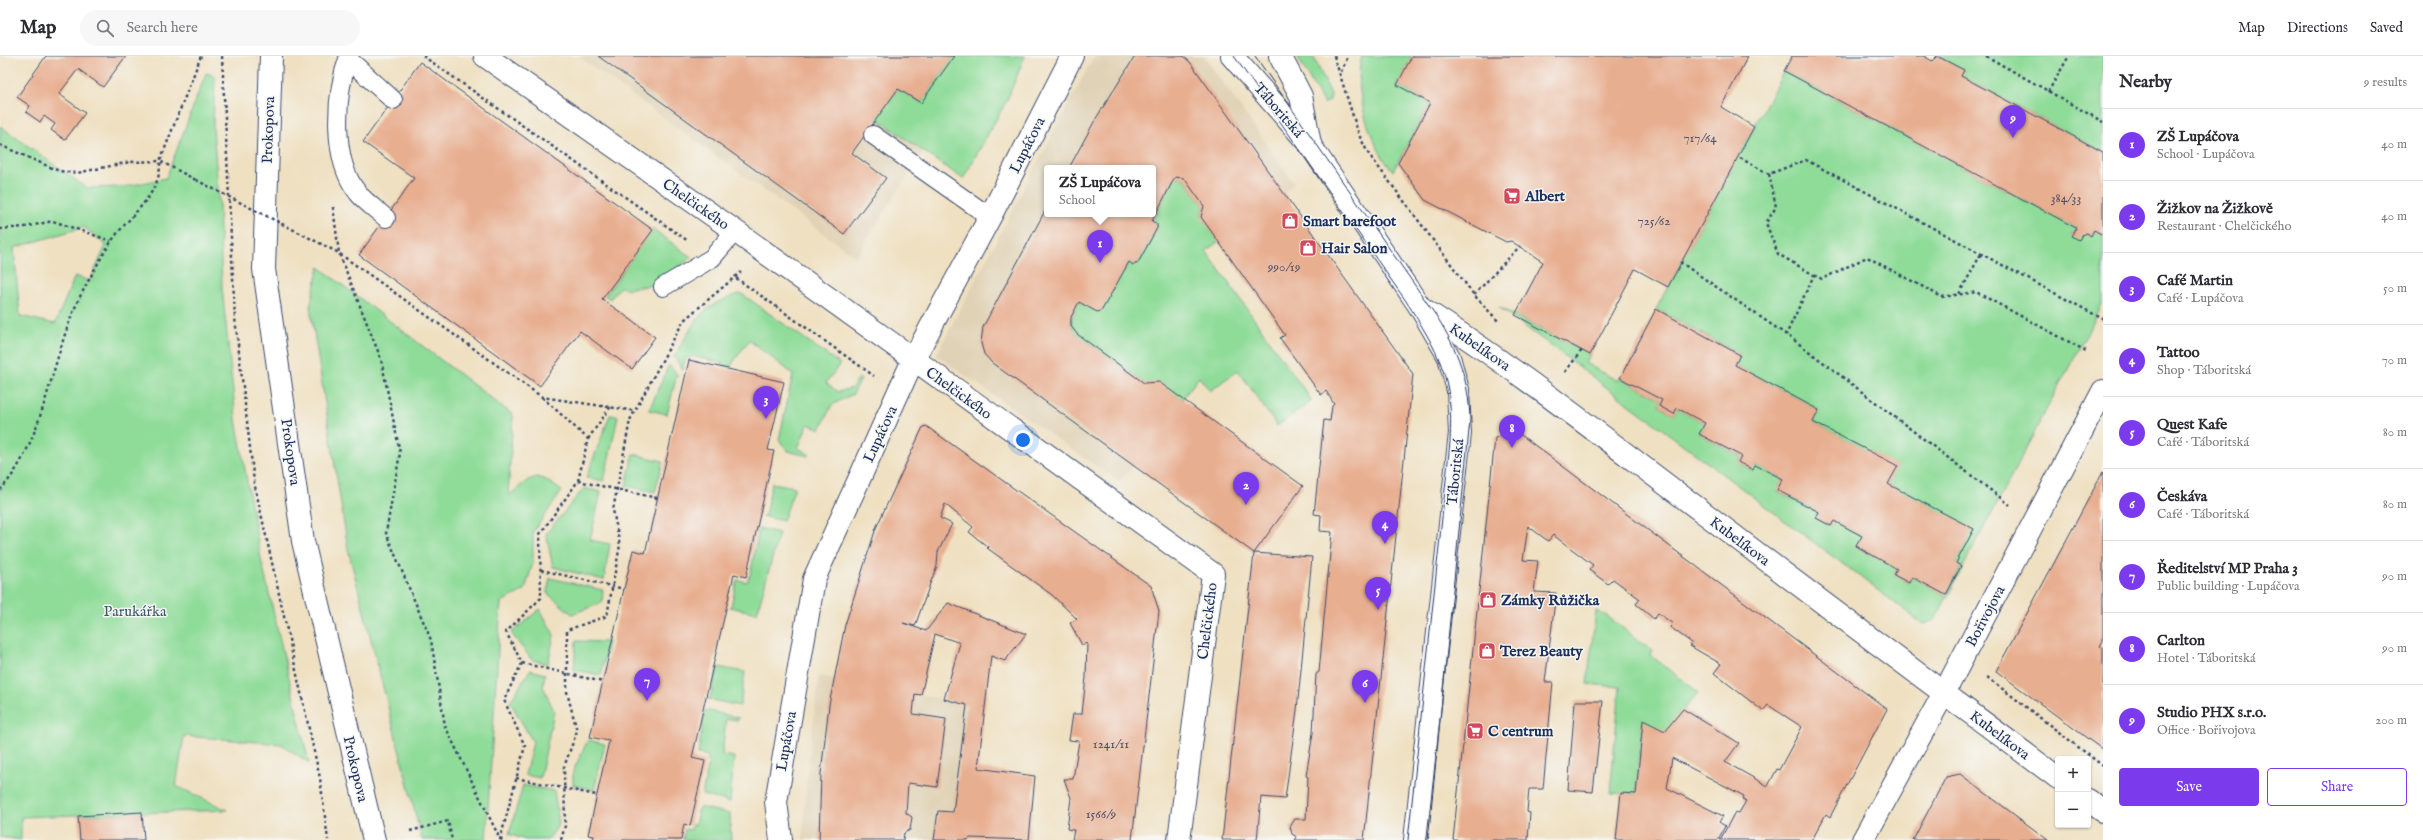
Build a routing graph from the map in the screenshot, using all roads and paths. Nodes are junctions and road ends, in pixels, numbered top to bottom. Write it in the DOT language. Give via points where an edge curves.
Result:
graph roads {
  1 [pos="201,56"];
  2 [pos="222,56"];
  3 [pos="271,56"];
  4 [pos="423,56"];
  5 [pos="485,56"];
  6 [pos="1072,56"];
  7 [pos="1232,56"];
  8 [pos="1280,56"];
  9 [pos="1334,56"];
  10 [pos="1348,56"];
  11 [pos="1986,56"];
  12 [pos="2069,56"];
  13 [pos="348,57"];
  14 [pos="1341,72"];
  15 [pos="2048,92"];
  16 [pos="393,100"];
  17 [pos="2103,122"];
  18 [pos="224,128"];
  19 [pos="873,134"];
  20 [pos="0,145"];
  21 [pos="1310,145"];
  22 [pos="1740,158"];
  23 [pos="160,162"];
  24 [pos="1769,174"];
  25 [pos="990,217"];
  26 [pos="386,218"];
  27 [pos="0,229"];
  28 [pos="735,231"];
  29 [pos="111,241"];
  30 [pos="1520,246"];
  31 [pos="760,249"];
  32 [pos="339,253"];
  33 [pos="1981,254"];
  34 [pos="712,258"];
  35 [pos="1680,262"];
  36 [pos="1814,275"];
  37 [pos="736,279"];
  38 [pos="663,287"];
  39 [pos="1959,294"];
  40 [pos="1474,295"];
  41 [pos="1420,307"];
  42 [pos="2103,320"];
  43 [pos="1500,323"];
  44 [pos="1786,335"];
  45 [pos="1582,350"];
  46 [pos="2086,351"];
  47 [pos="913,360"];
  48 [pos="1559,367"];
  49 [pos="1565,372"];
  50 [pos="1560,377"];
  51 [pos="877,379"];
  52 [pos="2103,391"];
  53 [pos="542,397"];
  54 [pos="611,406"];
  55 [pos="634,411"];
  56 [pos="588,440"];
  57 [pos="578,481"];
  58 [pos="0,490"];
  59 [pos="657,498"];
  60 [pos="2034,524"];
  61 [pos="541,570"];
  62 [pos="624,589"];
  63 [pos="522,663"];
  64 [pos="1984,675"];
  65 [pos="603,682"];
  66 [pos="1944,693"];
  67 [pos="2103,766"];
  68 [pos="2055,776"];
  69 [pos="516,778"];
  70 [pos="596,795"];
  71 [pos="2091,802"];
  72 [pos="2103,811"];
  73 [pos="410,831"];
  74 [pos="500,839"];
  75 [pos="374,840"];
  76 [pos="452,840"];
  77 [pos="503,840"];
  78 [pos="561,840"];
  79 [pos="781,840"];
  80 [pos="1179,840"];
  81 [pos="1416,840"];
  82 [pos="1863,840"];
  1 -- 23 [label="path"];
  2 -- 18 [label="path"];
  3 -- 75 [label="street, Prokopova" via="264,269 303,541"];
  4 -- 34 [label="path"];
  5 -- 28 [label="street, Chelčického"];
  6 -- 25 [label="street, Lupáčova"];
  7 -- 21 [label="street, Táboritská"];
  8 -- 21 [label="street, Táboritská" via="1301,96"];
  9 -- 14 [label="path"];
  10 -- 14 [label="path"];
  11 -- 15 [label="path"];
  12 -- 15 [label="path"];
  13 -- 16 [label="lane"];
  13 -- 26 [label="lane" via="337,124 344,166 358,193"];
  14 -- 40 [label="path" via="1346,96 1368,153"];
  15 -- 17 [label="path"];
  19 -- 25 [label="lane"];
  20 -- 23 [label="path" via="60,171 77,173 130,162"];
  21 -- 41 [label="street, Táboritská"];
  22 -- 24 [label="path"];
  23 -- 29 [label="path" via="161,174 140,209"];
  23 -- 32 [label="path, bridge"];
  24 -- 33 [label="path" via="1806,160"];
  24 -- 36 [label="path" via="1776,206 1766,223 1778,254"];
  25 -- 47 [label="street, Lupáčova"];
  27 -- 29 [label="path" via="25,228 53,221"];
  28 -- 31 [label="street, Chelčického"];
  28 -- 34 [label="lane"];
  29 -- 58 [label="path" via="83,292 28,449 13,475"];
  30 -- 40 [label="path"];
  31 -- 37 [label="path"];
  31 -- 47 [label="street, Chelčického"];
  32 -- 53 [label="path"];
  32 -- 74 [label="path" via="382,359 400,453 386,533 431,640 445,726"];
  33 -- 39 [label="path"];
  33 -- 42 [label="path"];
  34 -- 37 [label="path"];
  34 -- 38 [label="lane"];
  35 -- 44 [label="path"];
  36 -- 39 [label="path" via="1822,279 1867,257 1942,297"];
  36 -- 44 [label="path"];
  37 -- 51 [label="path"];
  37 -- 55 [label="path" via="684,320"];
  39 -- 46 [label="path" via="1976,292"];
  40 -- 43 [label="path"];
  41 -- 66 [label="street, Kubelíkova" via="1547,395"];
  41 -- 81 [label="street, Táboritská" via="1449,357 1458,390 1460,433"];
  44 -- 60 [label="path"];
  45 -- 49 [label="path"];
  47 -- 79 [label="street, Lupáčova" via="814,579 776,802"];
  47 -- 80 [label="street, Chelčického" via="1213,574"];
  48 -- 49 [label="path"];
  49 -- 50 [label="path"];
  52 -- 60 [label="street, Bořivojova"];
  53 -- 54 [label="path"];
  53 -- 56 [label="path"];
  54 -- 55 [label="path"];
  54 -- 56 [label="path"];
  55 -- 78 [label="path" via="630,420 613,510 620,545 607,616 566,630 567,692 577,731 564,767 565,826"];
  56 -- 57 [label="path"];
  57 -- 59 [label="path, bridge"];
  57 -- 61 [label="path" via="540,534"];
  60 -- 66 [label="street, Bořivojova"];
  61 -- 62 [label="path, bridge"];
  61 -- 63 [label="path" via="541,598 506,632"];
  63 -- 65 [label="path, bridge"];
  63 -- 69 [label="path" via="504,700 525,746"];
  64 -- 67 [label="path"];
  66 -- 68 [label="street, Kubelíkova"];
  66 -- 82 [label="street, Bořivojova"];
  69 -- 70 [label="path, bridge"];
  69 -- 74 [label="path"];
  71 -- 72 [label="street"];
  73 -- 76 [label="path" via="448,821"];
  74 -- 77 [label="path"];
}
